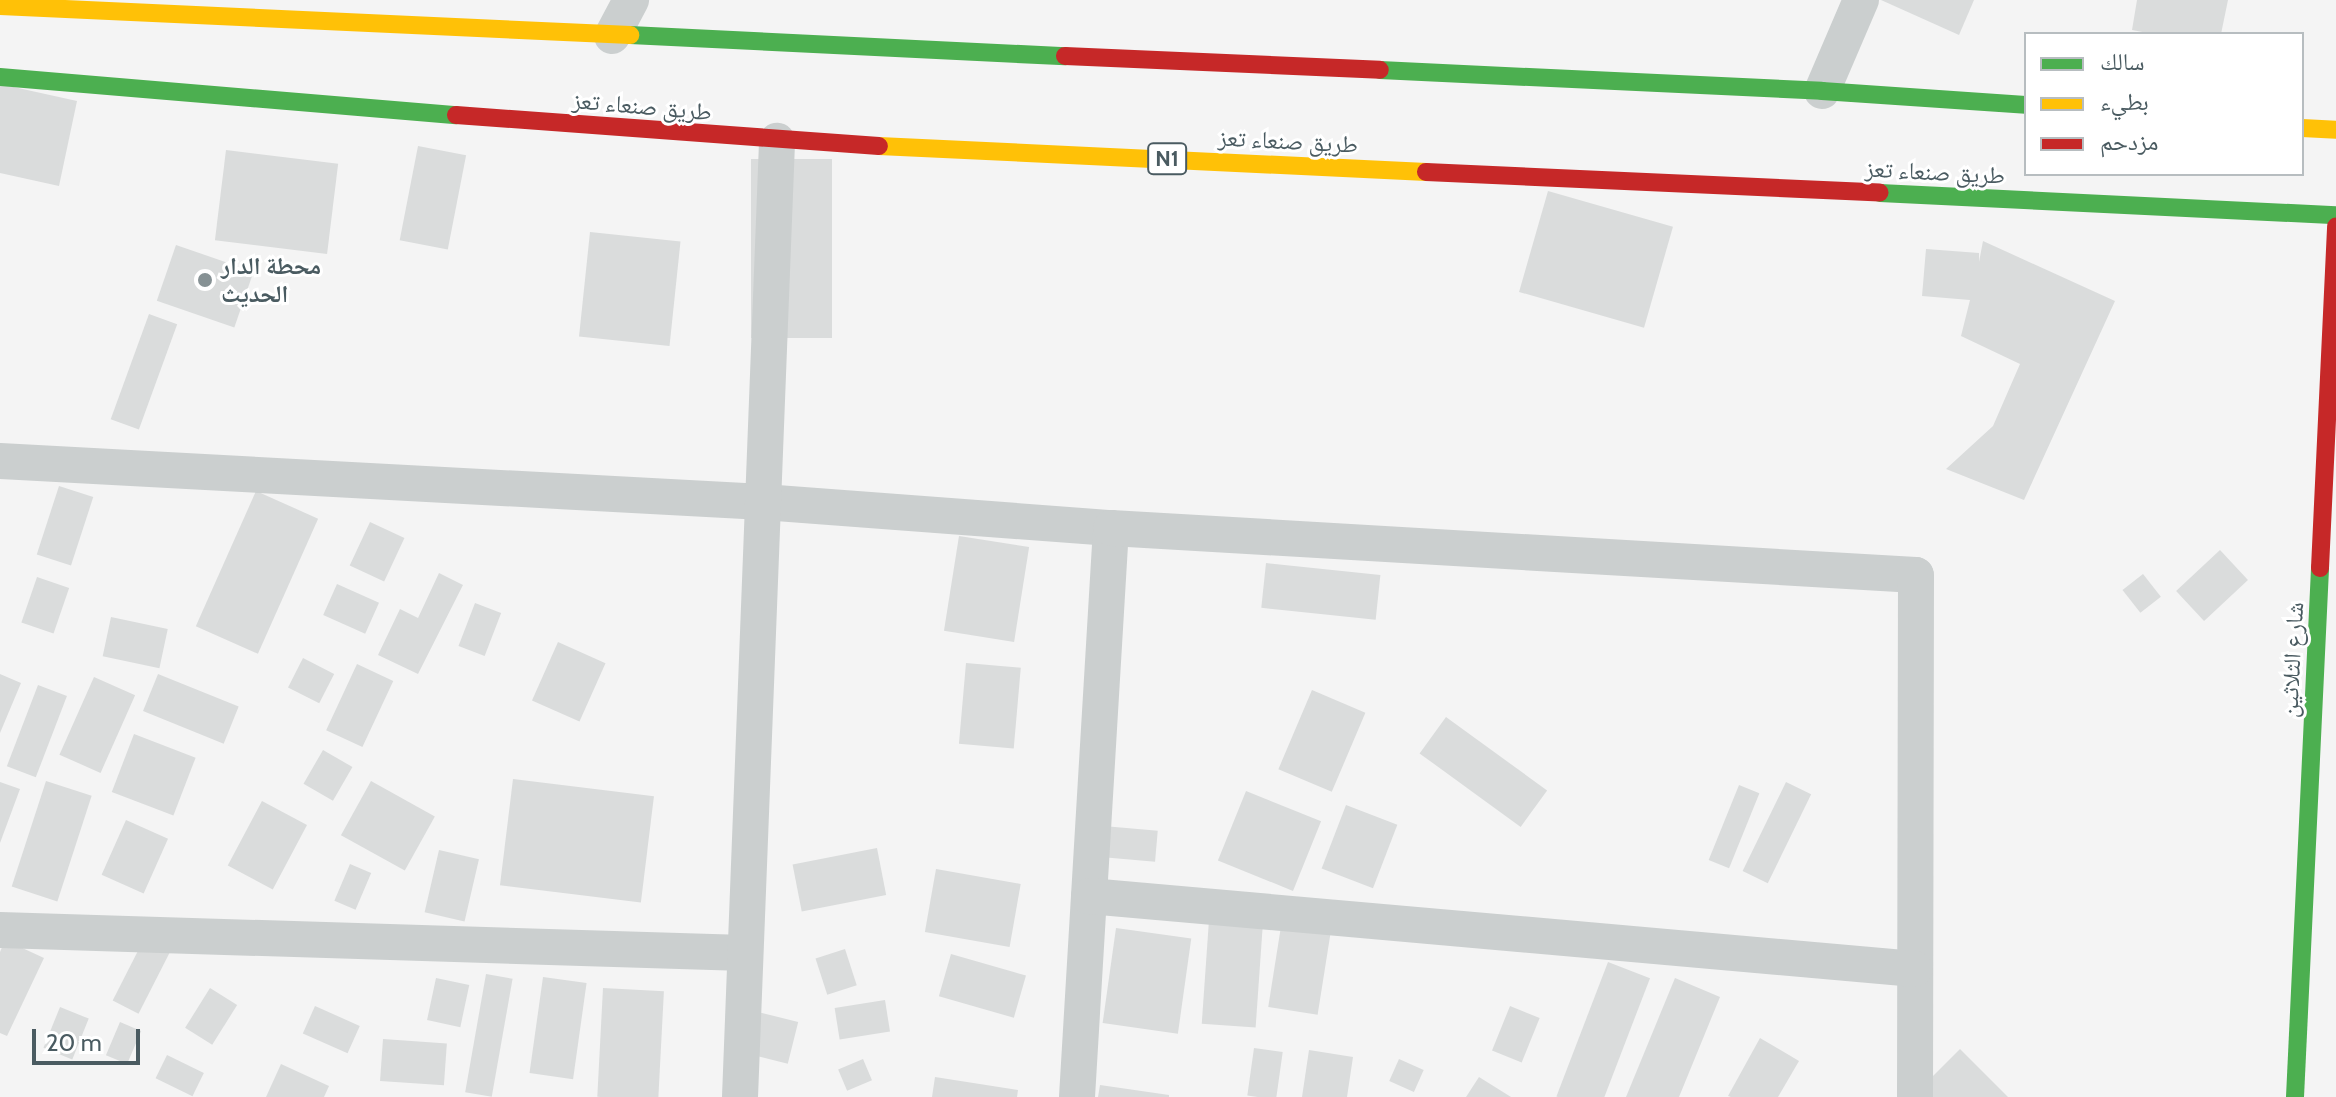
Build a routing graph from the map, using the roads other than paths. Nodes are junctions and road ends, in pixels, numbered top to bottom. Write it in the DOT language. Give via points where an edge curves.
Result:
graph roads {
  1 [pos="631,0"];
  2 [pos="1861,0"];
  3 [pos="0,6"];
  4 [pos="612,36"];
  5 [pos="0,77"];
  6 [pos="1822,91"];
  7 [pos="2024,105"];
  8 [pos="2304,128"];
  9 [pos="2336,130"];
  10 [pos="777,141"];
  11 [pos="2336,215"];
  12 [pos="2336,226"];
  13 [pos="0,461"];
  14 [pos="763,502"];
  15 [pos="1111,528"];
  16 [pos="1089,896"];
  17 [pos="0,930"];
  18 [pos="745,953"];
  19 [pos="1915,969"];
  20 [pos="740,1097"];
  21 [pos="1077,1097"];
  22 [pos="1915,1097"];
  23 [pos="2295,1097"];
  1 -- 4 [label="street"];
  2 -- 6 [label="street"];
  3 -- 4 [label="main road"];
  4 -- 6 [label="main road"];
  5 -- 10 [label="main road, طريق صنعاء تعز / N1"];
  6 -- 7 [label="main road"];
  8 -- 9 [label="main road"];
  10 -- 11 [label="main road, طريق صنعاء تعز / N1"];
  10 -- 14 [label="street"];
  12 -- 23 [label="main road, شارع الثلاثين"];
  13 -- 14 [label="street"];
  14 -- 15 [label="street"];
  14 -- 18 [label="street"];
  15 -- 16 [label="street"];
  15 -- 19 [label="street" via="1916,575"];
  16 -- 19 [label="street"];
  16 -- 21 [label="street"];
  17 -- 18 [label="street"];
  18 -- 20 [label="street"];
  19 -- 22 [label="street"];
}
